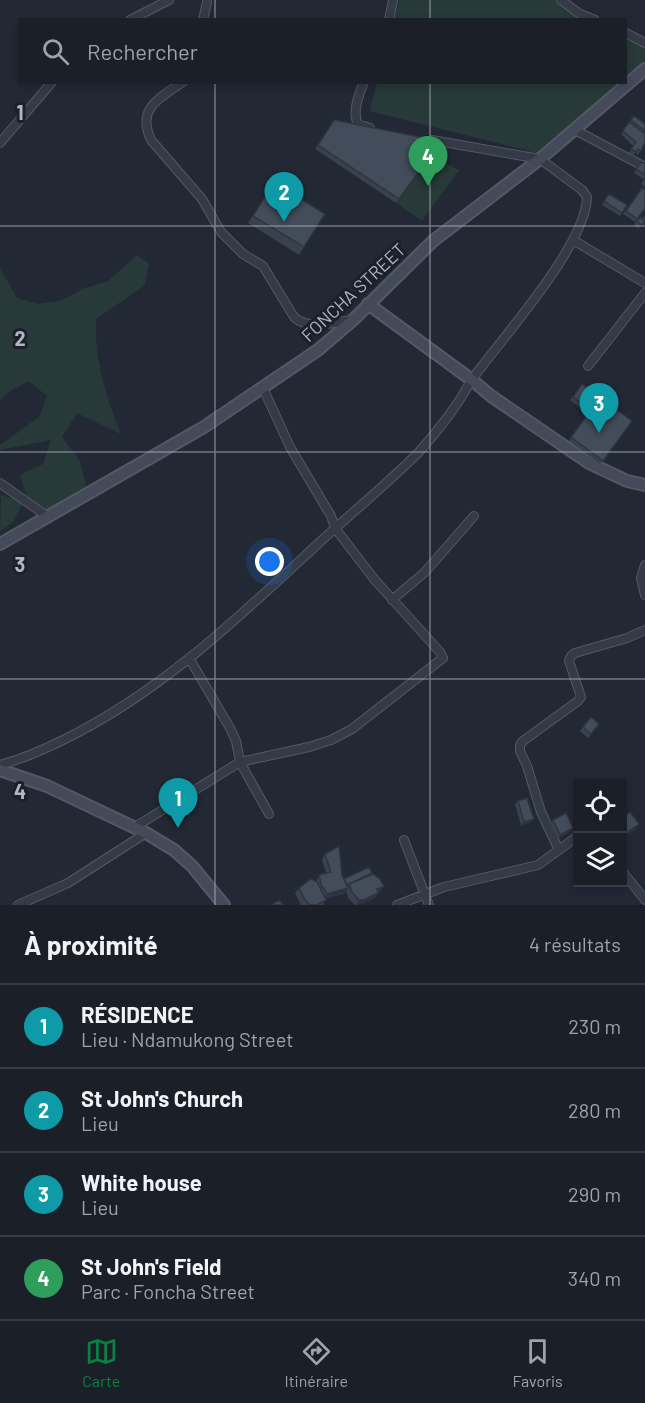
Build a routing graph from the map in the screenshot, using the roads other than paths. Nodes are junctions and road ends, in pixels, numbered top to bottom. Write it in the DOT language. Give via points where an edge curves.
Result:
graph roads {
  1 [pos="169,0"];
  2 [pos="393,0"];
  3 [pos="561,0"];
  4 [pos="207,1"];
  5 [pos="134,18"];
  6 [pos="203,18"];
  7 [pos="389,18"];
  8 [pos="590,18"];
  9 [pos="627,34"];
  10 [pos="645,43"];
  11 [pos="645,69"];
  12 [pos="50,84"];
  13 [pos="180,84"];
  14 [pos="363,84"];
  15 [pos="375,129"];
  16 [pos="575,129"];
  17 [pos="421,138"];
  18 [pos="0,143"];
  19 [pos="540,159"];
  20 [pos="645,167"];
  21 [pos="573,240"];
  22 [pos="645,283"];
  23 [pos="645,293"];
  24 [pos="368,304"];
  25 [pos="353,320"];
  26 [pos="588,366"];
  27 [pos="472,380"];
  28 [pos="263,388"];
  29 [pos="0,483"];
  30 [pos="645,485"];
  31 [pos="474,516"];
  32 [pos="48,517"];
  33 [pos="335,528"];
  34 [pos="0,544"];
  35 [pos="645,566"];
  36 [pos="645,595"];
  37 [pos="392,600"];
  38 [pos="645,630"];
  39 [pos="189,658"];
  40 [pos="240,762"];
  41 [pos="0,765"];
  42 [pos="0,770"];
  43 [pos="269,814"];
  44 [pos="135,827"];
  45 [pos="146,833"];
  46 [pos="404,840"];
  47 [pos="573,840"];
  48 [pos="559,850"];
  49 [pos="627,877"];
  50 [pos="425,895"];
  51 [pos="645,900"];
  52 [pos="221,902"];
  53 [pos="18,905"];
  54 [pos="397,905"];
  55 [pos="429,905"];
  1 -- 5 [label="street"];
  2 -- 7 [label="street"];
  3 -- 8 [label="street"];
  4 -- 6 [label="street"];
  9 -- 10 [label="street"];
  11 -- 16 [label="main road, FONCHA STREET"];
  12 -- 18 [label="street"];
  13 -- 25 [label="street" via="151,104 146,130 150,140 202,199 221,232 243,254 263,266 300,323"];
  14 -- 15 [label="street" via="355,119 358,124"];
  16 -- 19 [label="main road, FONCHA STREET"];
  16 -- 20 [label="street"];
  17 -- 19 [label="street"];
  19 -- 21 [label="street" via="587,197 583,219"];
  19 -- 24 [label="main road, FONCHA STREET" via="440,235"];
  21 -- 22 [label="street"];
  21 -- 27 [label="street"];
  23 -- 26 [label="street"];
  24 -- 25 [label="main road, FONCHA STREET"];
  24 -- 27 [label="main road"];
  25 -- 28 [label="main road, FONCHA STREET"];
  27 -- 30 [label="main road" via="589,463"];
  27 -- 33 [label="street" via="419,452"];
  28 -- 32 [label="main road, FONCHA STREET" via="161,453"];
  28 -- 33 [label="street"];
  29 -- 32 [label="street"];
  31 -- 37 [label="street" via="425,572"];
  32 -- 34 [label="main road, FONCHA STREET"];
  33 -- 37 [label="street"];
  33 -- 39 [label="street"];
  35 -- 36 [label="street" via="641,578"];
  37 -- 40 [label="street" via="440,652 443,658 439,663 352,729 331,740"];
  38 -- 48 [label="street" via="571,656 579,701 520,745 538,804"];
  39 -- 40 [label="street" via="236,741"];
  39 -- 41 [label="street" via="91,726"];
  40 -- 43 [label="street"];
  40 -- 44 [label="street"];
  42 -- 44 [label="main road" via="47,786"];
  44 -- 45 [label="main road"];
  45 -- 52 [label="main road" via="192,866"];
  45 -- 53 [label="street" via="68,884"];
  46 -- 50 [label="street"];
  47 -- 48 [label="street"];
  48 -- 50 [label="street" via="538,865 490,874"];
  49 -- 51 [label="street"];
  50 -- 54 [label="street"];
  50 -- 55 [label="street"];
}
